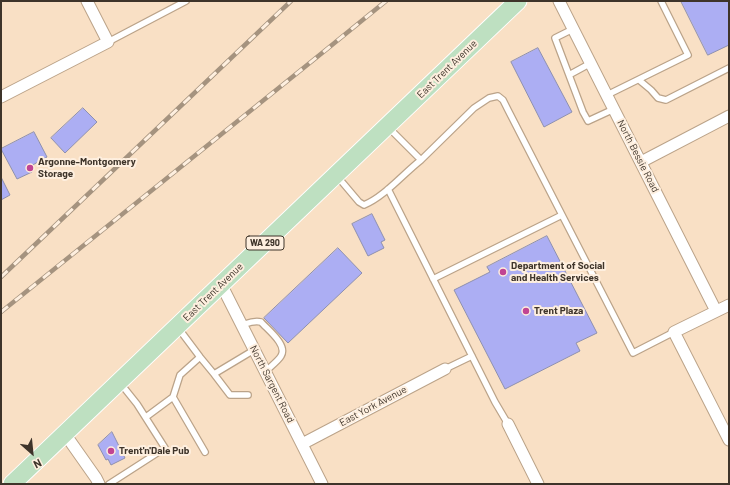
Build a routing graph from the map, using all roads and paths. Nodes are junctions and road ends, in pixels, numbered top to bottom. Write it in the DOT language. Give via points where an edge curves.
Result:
graph roads {
  1 [pos="87,1"];
  2 [pos="186,1"];
  3 [pos="518,1"];
  4 [pos="559,1"];
  5 [pos="661,1"];
  6 [pos="573,29"];
  7 [pos="108,42"];
  8 [pos="591,63"];
  9 [pos="729,68"];
  10 [pos="569,75"];
  11 [pos="639,80"];
  12 [pos="608,95"];
  13 [pos="1,98"];
  14 [pos="614,109"];
  15 [pos="729,116"];
  16 [pos="387,127"];
  17 [pos="420,160"];
  18 [pos="641,162"];
  19 [pos="336,176"];
  20 [pos="388,189"];
  21 [pos="562,215"];
  22 [pos="433,279"];
  23 [pos="221,284"];
  24 [pos="729,305"];
  25 [pos="716,311"];
  26 [pos="242,325"];
  27 [pos="177,326"];
  28 [pos="674,332"];
  29 [pos="254,350"];
  30 [pos="472,356"];
  31 [pos="200,357"];
  32 [pos="445,369"];
  33 [pos="265,372"];
  34 [pos="214,374"];
  35 [pos="120,382"];
  36 [pos="248,395"];
  37 [pos="173,397"];
  38 [pos="146,417"];
  39 [pos="508,424"];
  40 [pos="65,434"];
  41 [pos="729,440"];
  42 [pos="302,444"];
  43 [pos="204,452"];
  44 [pos="12,484"];
  45 [pos="99,484"];
  46 [pos="109,484"];
  47 [pos="322,484"];
  48 [pos="538,484"];
  1 -- 7 [label="street"];
  2 -- 7 [label="lane"];
  3 -- 16 [label="main road, East Trent Avenue / WA 290"];
  4 -- 6 [label="street, North Bessie Road"];
  5 -- 11 [label="lane" via="688,55"];
  6 -- 8 [label="street, North Bessie Road"];
  6 -- 10 [label="lane" via="555,38"];
  7 -- 13 [label="street"];
  8 -- 10 [label="lane"];
  8 -- 12 [label="street, North Bessie Road"];
  9 -- 11 [label="lane" via="666,100 658,98"];
  10 -- 14 [label="lane" via="588,121"];
  11 -- 12 [label="lane"];
  12 -- 14 [label="street, North Bessie Road"];
  14 -- 18 [label="street, North Bessie Road"];
  15 -- 18 [label="street"];
  16 -- 17 [label="lane"];
  16 -- 19 [label="main road, East Trent Avenue / WA 290"];
  17 -- 20 [label="lane"];
  17 -- 21 [label="lane" via="474,108 489,98 498,96 503,100"];
  18 -- 25 [label="street, North Bessie Road"];
  19 -- 20 [label="lane" via="364,205"];
  19 -- 23 [label="main road, East Trent Avenue / WA 290"];
  20 -- 22 [label="lane"];
  21 -- 22 [label="lane"];
  21 -- 28 [label="lane" via="632,353"];
  22 -- 30 [label="lane"];
  23 -- 26 [label="street, North Sargent Road"];
  23 -- 27 [label="main road, East Trent Avenue / WA 290"];
  24 -- 25 [label="street"];
  25 -- 28 [label="street"];
  26 -- 29 [label="street, North Sargent Road"];
  26 -- 33 [label="lane" via="261,322 281,343 282,356"];
  27 -- 31 [label="lane"];
  27 -- 35 [label="main road, East Trent Avenue / WA 290"];
  28 -- 41 [label="street"];
  29 -- 33 [label="street, North Sargent Road"];
  29 -- 34 [label="lane"];
  30 -- 32 [label="lane"];
  30 -- 39 [label="lane"];
  31 -- 34 [label="lane"];
  31 -- 37 [label="lane" via="180,375"];
  32 -- 42 [label="street, East York Avenue"];
  33 -- 42 [label="street, North Sargent Road"];
  34 -- 36 [label="lane" via="230,395"];
  35 -- 38 [label="lane"];
  35 -- 40 [label="main road, East Trent Avenue / WA 290"];
  37 -- 38 [label="lane"];
  37 -- 43 [label="lane"];
  38 -- 46 [label="lane" via="165,448"];
  39 -- 48 [label="street"];
  40 -- 44 [label="main road, East Trent Avenue / WA 290"];
  40 -- 45 [label="street"];
  42 -- 47 [label="street, North Sargent Road"];
}
